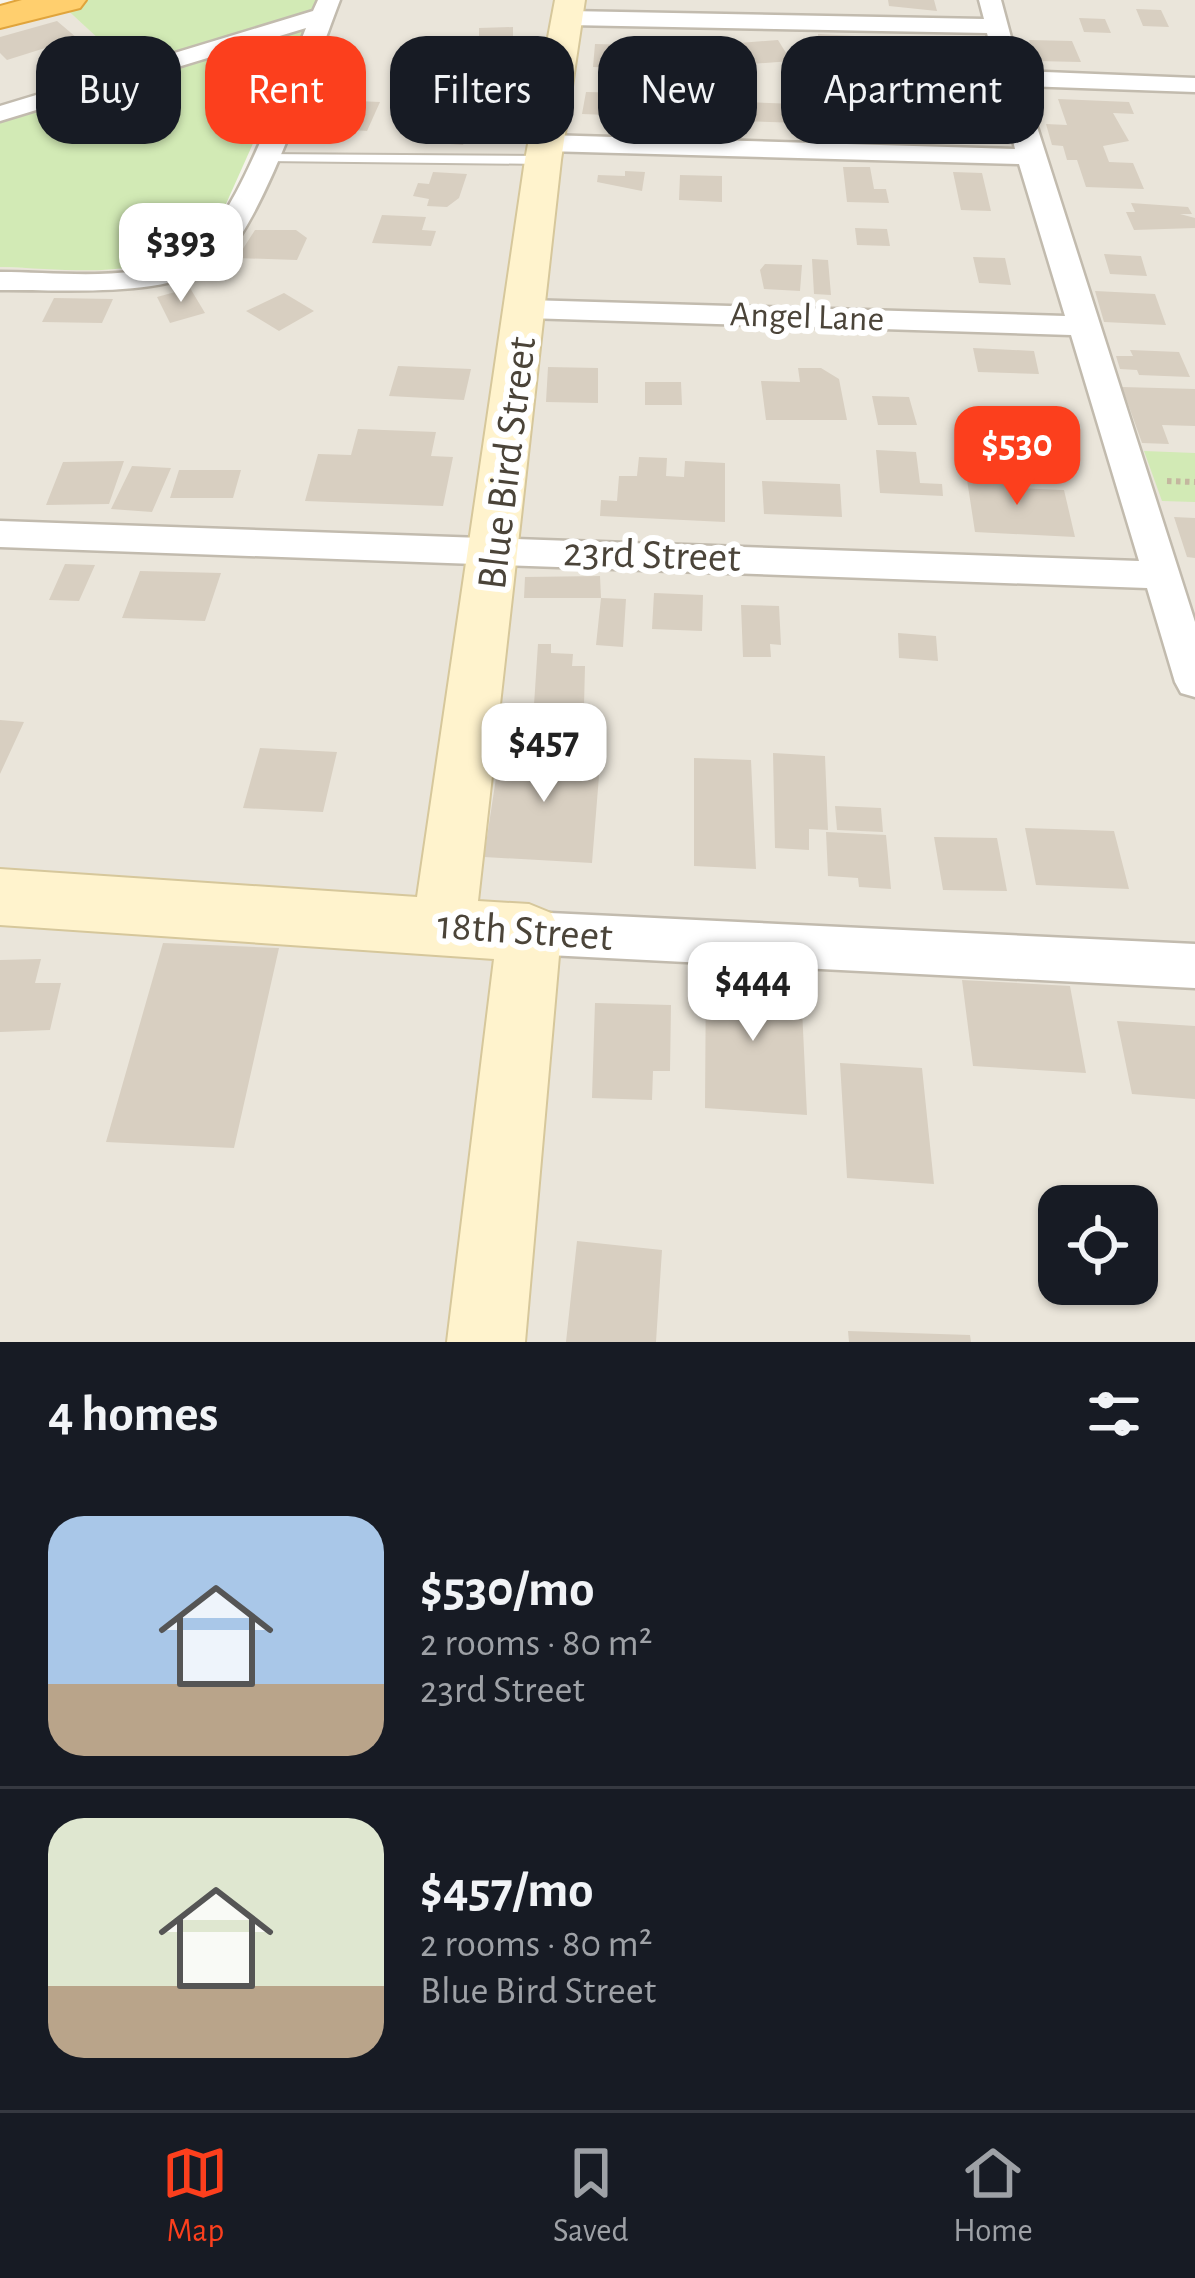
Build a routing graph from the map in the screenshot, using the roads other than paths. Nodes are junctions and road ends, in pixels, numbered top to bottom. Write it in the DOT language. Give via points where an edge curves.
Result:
graph roads {
  1 [pos="68,0"];
  2 [pos="325,8"];
  3 [pos="569,9"];
  4 [pos="993,13"];
  5 [pos="0,17"];
  6 [pos="1044,79"];
  7 [pos="1195,85"];
  8 [pos="0,114"];
  9 [pos="1027,144"];
  10 [pos="544,152"];
  11 [pos="265,157"];
  12 [pos="1030,157"];
  13 [pos="0,281"];
  14 [pos="527,309"];
  15 [pos="1087,326"];
  16 [pos="0,533"];
  17 [pos="496,549"];
  18 [pos="1161,575"];
  19 [pos="1195,682"];
  20 [pos="0,897"];
  21 [pos="444,925"];
  22 [pos="529,933"];
  23 [pos="1195,966"];
  24 [pos="486,1342"];
  1 -- 5 [label="highway"];
  2 -- 8 [label="street"];
  2 -- 11 [label="street"];
  3 -- 4 [label="street"];
  3 -- 10 [label="street, Blue Bird Street"];
  6 -- 7 [label="street"];
  9 -- 12 [label="street"];
  10 -- 11 [label="lane"];
  10 -- 12 [label="street"];
  10 -- 14 [label="street, Blue Bird Street"];
  11 -- 13 [label="street" via="222,244 186,268 124,280"];
  12 -- 15 [label="street"];
  14 -- 15 [label="street, Angel Lane"];
  14 -- 17 [label="street, Blue Bird Street"];
  15 -- 18 [label="street"];
  16 -- 17 [label="street, 23rd Street"];
  17 -- 18 [label="street, 23rd Street"];
  17 -- 21 [label="street, Blue Bird Street"];
  18 -- 19 [label="street"];
  20 -- 21 [label="street, 18th Street"];
  21 -- 22 [label="street, 18th Street"];
  22 -- 23 [label="street, 18th Street"];
  22 -- 24 [label="street"];
}
